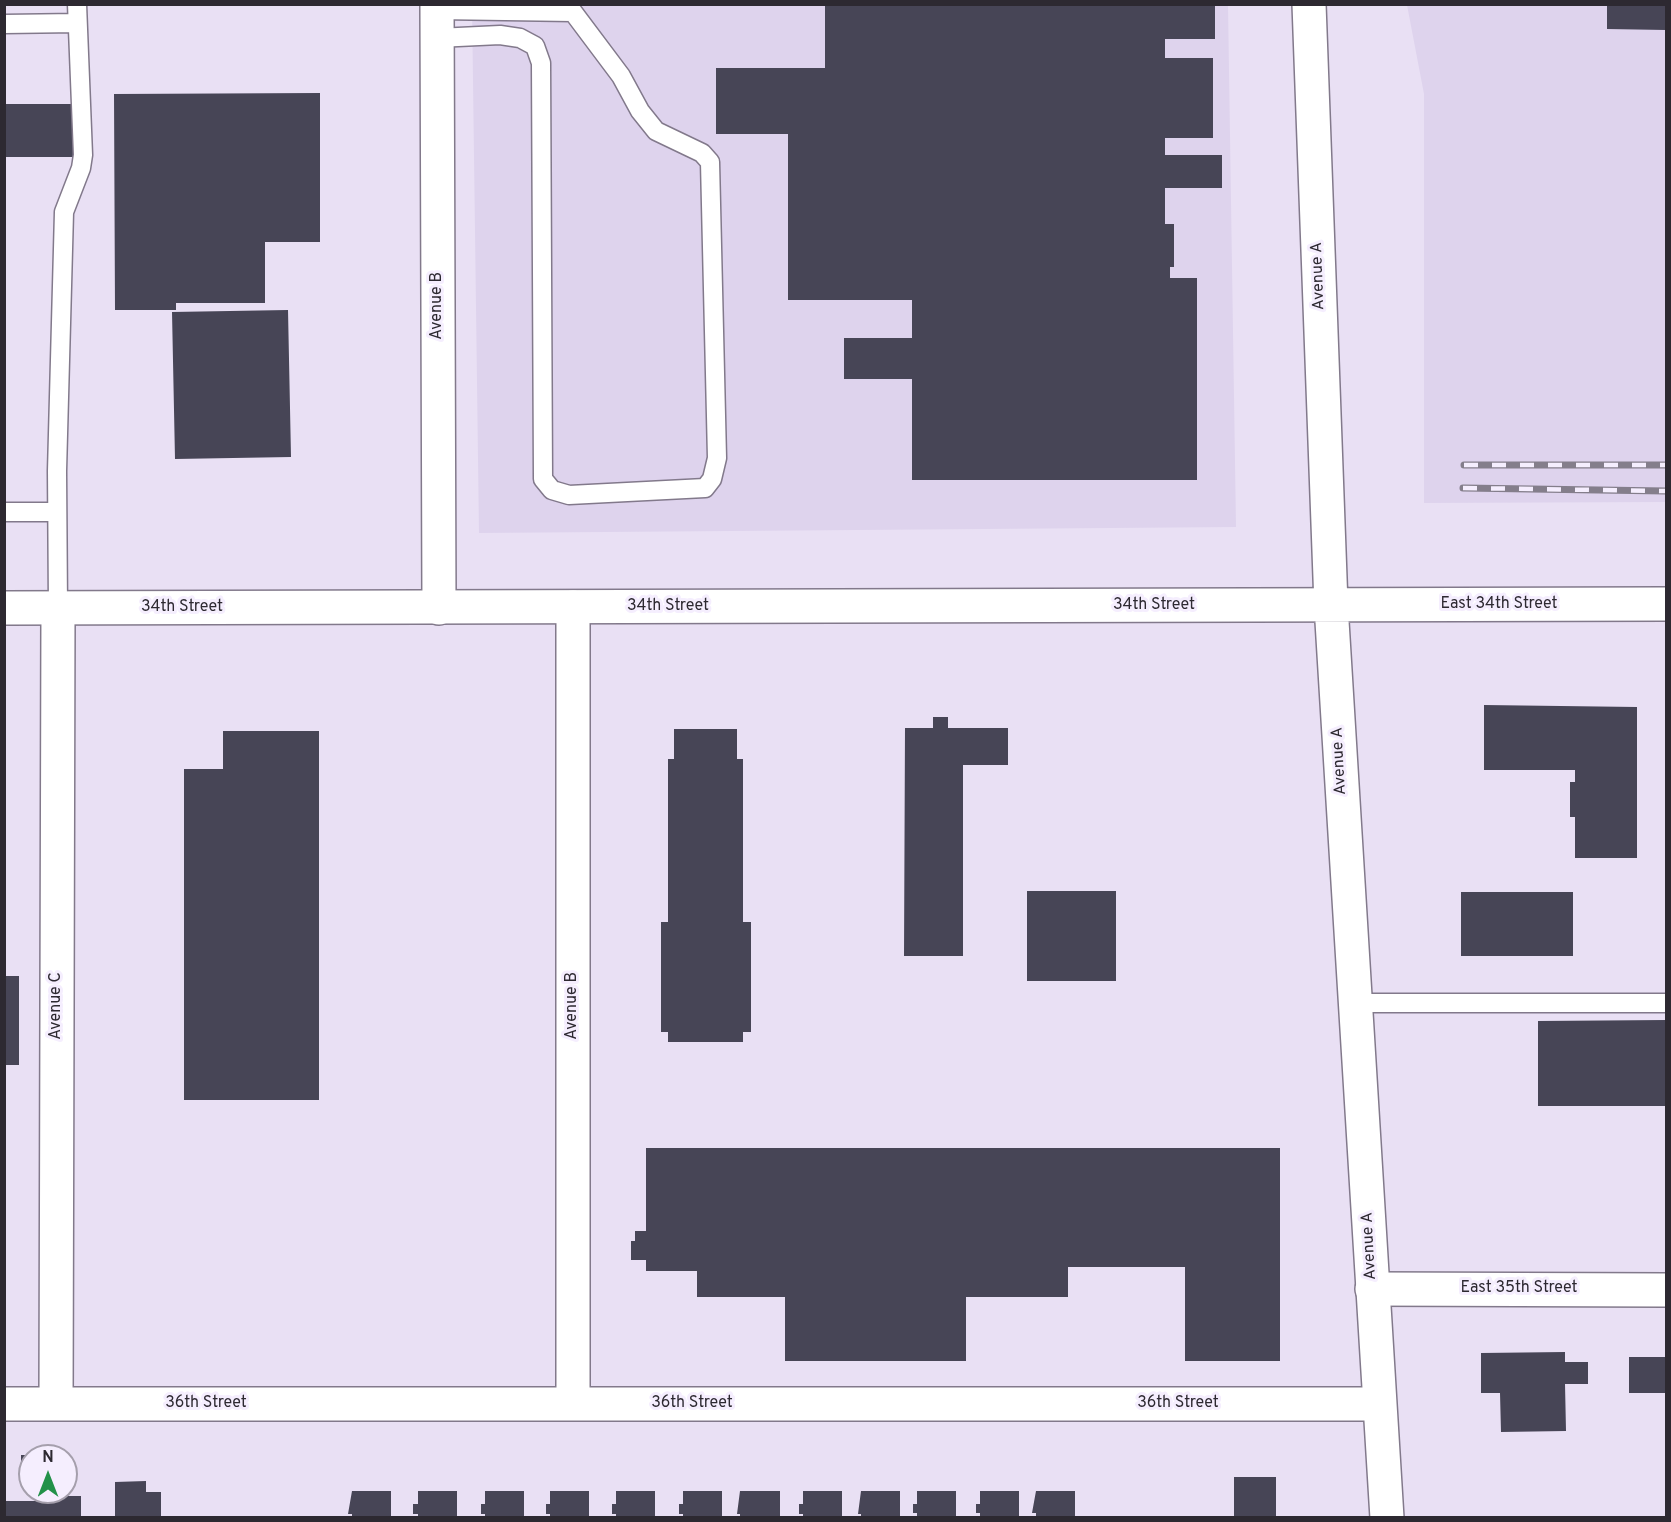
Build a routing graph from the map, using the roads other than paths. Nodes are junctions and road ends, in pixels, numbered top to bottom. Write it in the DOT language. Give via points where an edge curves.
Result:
graph roads {
  1 [pos="76,4"];
  2 [pos="1309,4"];
  3 [pos="570,8"];
  4 [pos="437,17"];
  5 [pos="77,23"];
  6 [pos="4,24"];
  7 [pos="4,512"];
  8 [pos="57,512"];
  9 [pos="1666,604"];
  10 [pos="1331,606"];
  11 [pos="573,607"];
  12 [pos="4,608"];
  13 [pos="58,608"];
  14 [pos="439,608"];
  15 [pos="1355,1003"];
  16 [pos="1666,1003"];
  17 [pos="1372,1288"];
  18 [pos="1666,1290"];
  19 [pos="4,1404"];
  20 [pos="57,1404"];
  21 [pos="573,1404"];
  22 [pos="1379,1404"];
  23 [pos="1387,1518"];
  1 -- 5 [label="lane"];
  2 -- 10 [label="street, Avenue A"];
  3 -- 4 [label="lane"];
  3 -- 4 [label="lane" via="656,131 702,153 710,162 717,458 712,479 705,488 569,495 552,490 543,479 541,63 535,46 520,38"];
  4 -- 14 [label="street, Avenue B"];
  5 -- 6 [label="lane"];
  5 -- 8 [label="lane" via="83,155 64,212"];
  7 -- 8 [label="lane"];
  8 -- 13 [label="lane"];
  9 -- 10 [label="street, East 34th Street"];
  10 -- 11 [label="street, 34th Street"];
  10 -- 15 [label="street, Avenue A"];
  11 -- 14 [label="street, 34th Street"];
  11 -- 21 [label="street, Avenue B"];
  12 -- 13 [label="street, 34th Street"];
  13 -- 14 [label="street, 34th Street"];
  13 -- 20 [label="street, Avenue C"];
  15 -- 16 [label="lane"];
  15 -- 17 [label="street, Avenue A"];
  17 -- 18 [label="street, East 35th Street"];
  17 -- 22 [label="street, Avenue A"];
  19 -- 20 [label="street, 36th Street"];
  20 -- 21 [label="street, 36th Street"];
  21 -- 22 [label="street, 36th Street"];
  22 -- 23 [label="street, Avenue A"];
}
